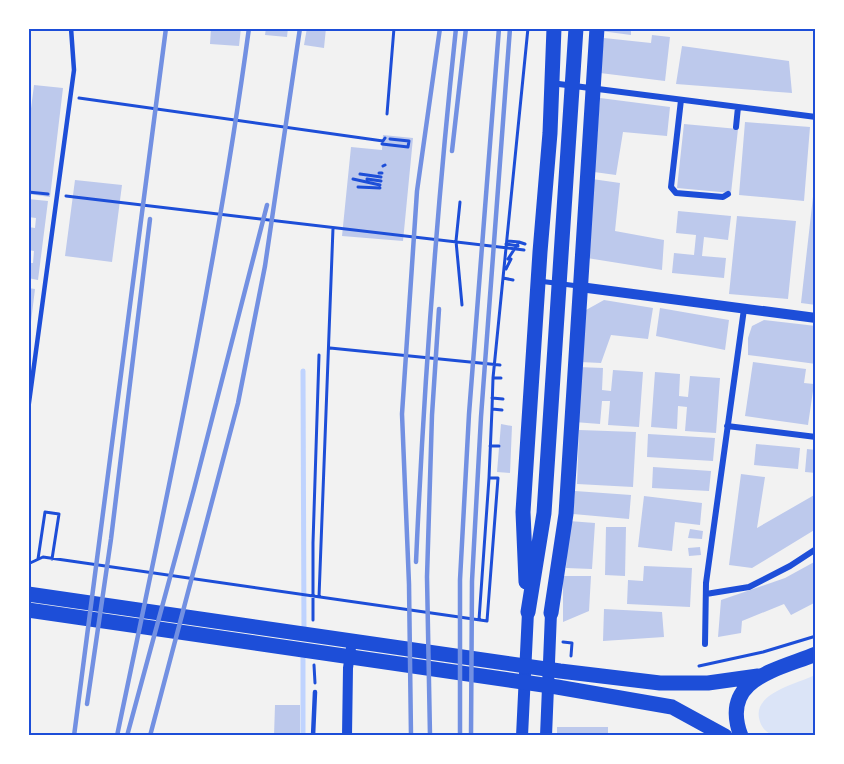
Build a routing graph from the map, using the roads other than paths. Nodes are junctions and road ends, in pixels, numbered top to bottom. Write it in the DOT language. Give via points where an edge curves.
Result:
graph roads {
  1 [pos="71,28"];
  2 [pos="554,28"];
  3 [pos="576,28"];
  4 [pos="597,28"];
  5 [pos="550,83"];
  6 [pos="593,88"];
  7 [pos="681,100"];
  8 [pos="738,107"];
  9 [pos="816,117"];
  10 [pos="736,127"];
  11 [pos="728,194"];
  12 [pos="538,281"];
  13 [pos="580,287"];
  14 [pos="744,309"];
  15 [pos="816,318"];
  16 [pos="28,410"];
  17 [pos="727,426"];
  18 [pos="816,437"];
  19 [pos="544,513"];
  20 [pos="816,549"];
  21 [pos="28,594"];
  22 [pos="706,594"];
  23 [pos="28,610"];
  24 [pos="528,612"];
  25 [pos="551,613"];
  26 [pos="352,641"];
  27 [pos="705,644"];
  28 [pos="816,654"];
  29 [pos="350,657"];
  30 [pos="758,676"];
  31 [pos="315,692"];
  32 [pos="313,735"];
  33 [pos="347,735"];
  34 [pos="522,735"];
  35 [pos="546,735"];
  36 [pos="725,735"];
  37 [pos="741,735"];
  1 -- 16 [label="lane" via="71,97"];
  2 -- 5 [label="main road"];
  3 -- 19 [label="main road"];
  4 -- 6 [label="main road"];
  5 -- 6 [label="street"];
  5 -- 12 [label="main road" via="550,133"];
  6 -- 7 [label="street"];
  6 -- 13 [label="main road"];
  7 -- 8 [label="street"];
  7 -- 11 [label="street" via="671,188 676,193 723,197"];
  8 -- 9 [label="street"];
  8 -- 10 [label="street"];
  12 -- 13 [label="street"];
  12 -- 24 [label="main road" via="523,512"];
  13 -- 14 [label="street"];
  13 -- 25 [label="main road" via="566,514"];
  14 -- 15 [label="street"];
  14 -- 17 [label="street"];
  17 -- 18 [label="street"];
  17 -- 22 [label="street"];
  19 -- 24 [label="main road"];
  19 -- 25 [label="main road"];
  20 -- 22 [label="street" via="749,587"];
  21 -- 26 [label="main road"];
  22 -- 27 [label="street"];
  23 -- 29 [label="main road"];
  24 -- 34 [label="main road"];
  25 -- 35 [label="main road"];
  26 -- 29 [label="street"];
  26 -- 30 [label="main road" via="565,666 660,683 708,683"];
  28 -- 30 [label="main road"];
  29 -- 33 [label="street"];
  29 -- 36 [label="main road" via="672,708"];
  30 -- 37 [label="main road" via="736,703"];
  31 -- 32 [label="lane"];
}
